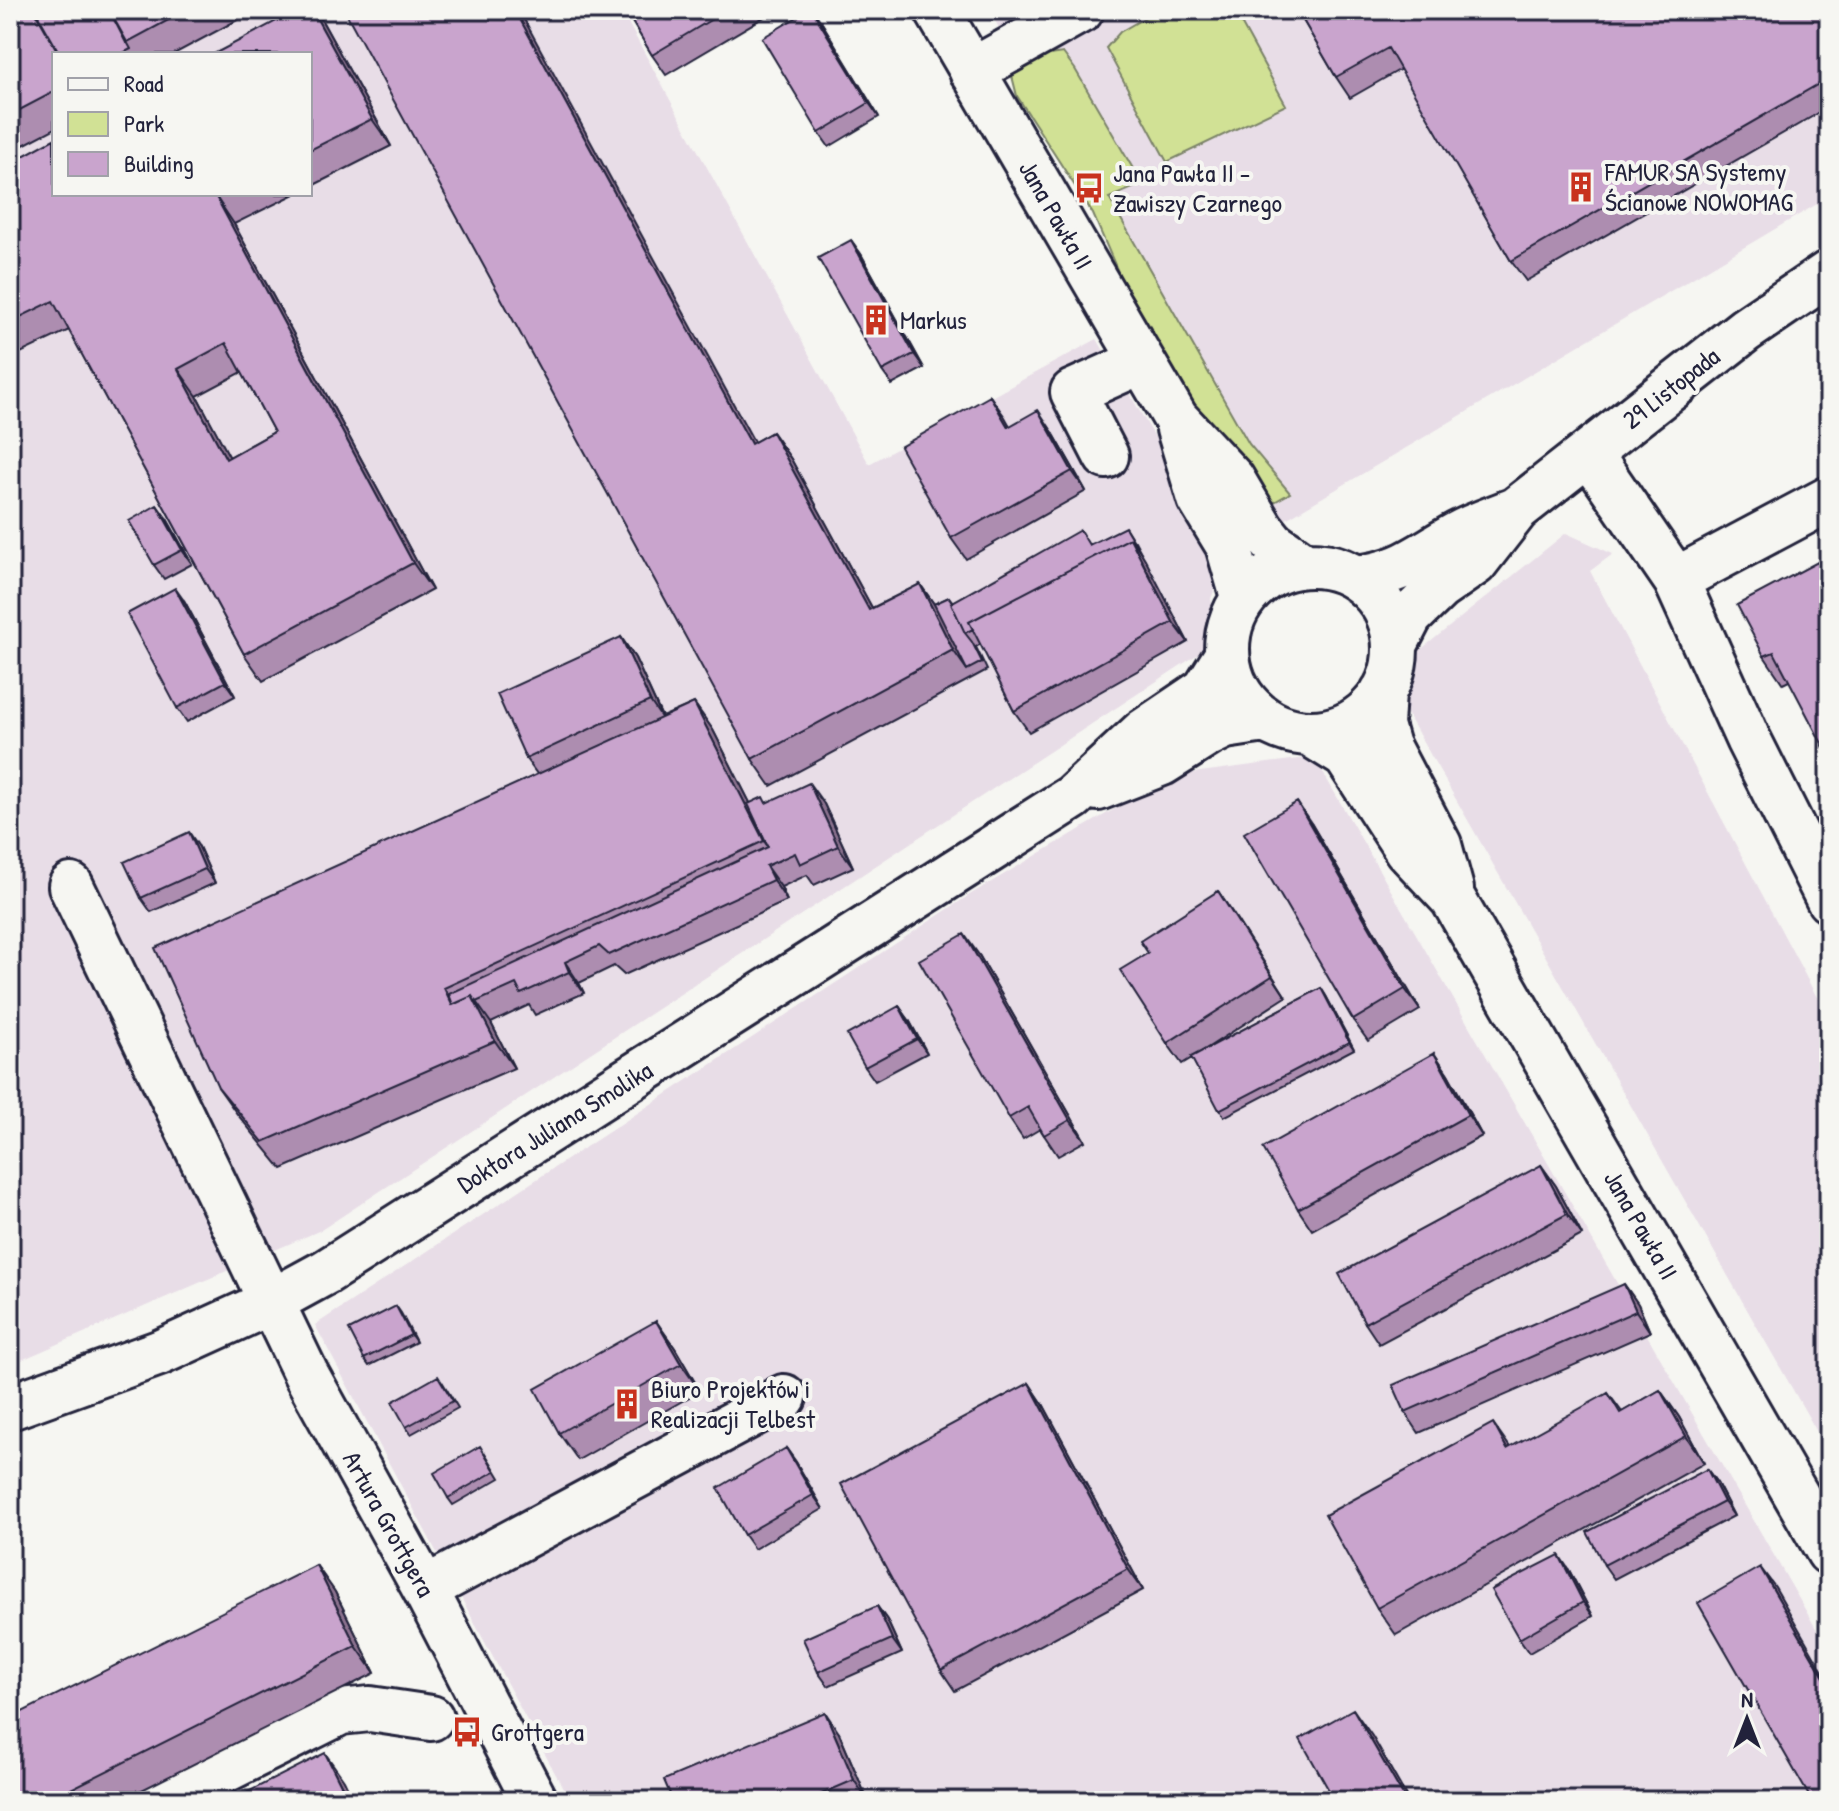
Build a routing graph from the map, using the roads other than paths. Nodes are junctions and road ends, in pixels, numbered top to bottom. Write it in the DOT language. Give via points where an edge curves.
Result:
graph roads {
  1 [pos="937,10"];
  2 [pos="1081,10"];
  3 [pos="972,71"];
  4 [pos="1829,273"];
  5 [pos="1142,361"];
  6 [pos="1176,419"];
  7 [pos="1589,453"];
  8 [pos="1106,456"];
  9 [pos="1829,499"];
  10 [pos="1517,509"];
  11 [pos="1303,564"];
  12 [pos="1356,578"];
  13 [pos="1676,580"];
  14 [pos="1243,597"];
  15 [pos="1395,645"];
  16 [pos="1227,655"];
  17 [pos="1383,692"];
  18 [pos="1265,720"];
  19 [pos="1309,733"];
  20 [pos="1073,797"];
  21 [pos="71,886"];
  22 [pos="1453,899"];
  23 [pos="1829,900"];
  24 [pos="271,1302"];
  25 [pos="784,1397"];
  26 [pos="10,1407"];
  27 [pos="1829,1552"];
  28 [pos="425,1589"];
  29 [pos="431,1718"];
  30 [pos="163,1801"];
  31 [pos="535,1801"];
  1 -- 3 [label="street, Jana Pawła II"];
  2 -- 3 [label="street"];
  3 -- 5 [label="street, Jana Pawła II"];
  4 -- 7 [label="street, 29 Listopada" via="1745,330"];
  5 -- 6 [label="street, Jana Pawła II"];
  5 -- 8 [label="street" via="1073,392"];
  6 -- 11 [label="street, Jana Pawła II" via="1232,479 1273,543"];
  6 -- 14 [label="street, Jana Pawła II" via="1200,499 1228,545"];
  7 -- 10 [label="street, 29 Listopada"];
  7 -- 13 [label="street"];
  9 -- 13 [label="street"];
  10 -- 12 [label="street, 29 Listopada" via="1459,533 1402,568"];
  10 -- 15 [label="street, 29 Listopada" via="1475,563 1410,616"];
  11 -- 12 [label="street"];
  11 -- 14 [label="street" via="1280,569"];
  12 -- 15 [label="street" via="1388,614"];
  13 -- 23 [label="street"];
  14 -- 16 [label="street" via="1232,618"];
  15 -- 17 [label="street"];
  16 -- 18 [label="street" via="1234,685"];
  16 -- 20 [label="street, Doktora Juliana Smolika" via="1205,690 1143,732"];
  17 -- 19 [label="street" via="1347,725"];
  17 -- 22 [label="street, Jana Pawła II" via="1381,725 1387,746 1439,845"];
  18 -- 19 [label="street"];
  18 -- 20 [label="street, Doktora Juliana Smolika" via="1225,726 1162,763"];
  19 -- 22 [label="street, Jana Pawła II" via="1346,756 1407,850"];
  20 -- 24 [label="street, Doktora Juliana Smolika" via="340,1264"];
  21 -- 24 [label="street, Artura Grottgera"];
  22 -- 27 [label="street, Jana Pawła II"];
  24 -- 26 [label="street, Doktora Juliana Smolika" via="159,1353"];
  24 -- 28 [label="street, Artura Grottgera"];
  25 -- 28 [label="street"];
  28 -- 31 [label="street, Artura Grottgera"];
  29 -- 30 [label="street" via="370,1709 341,1712"];
}
